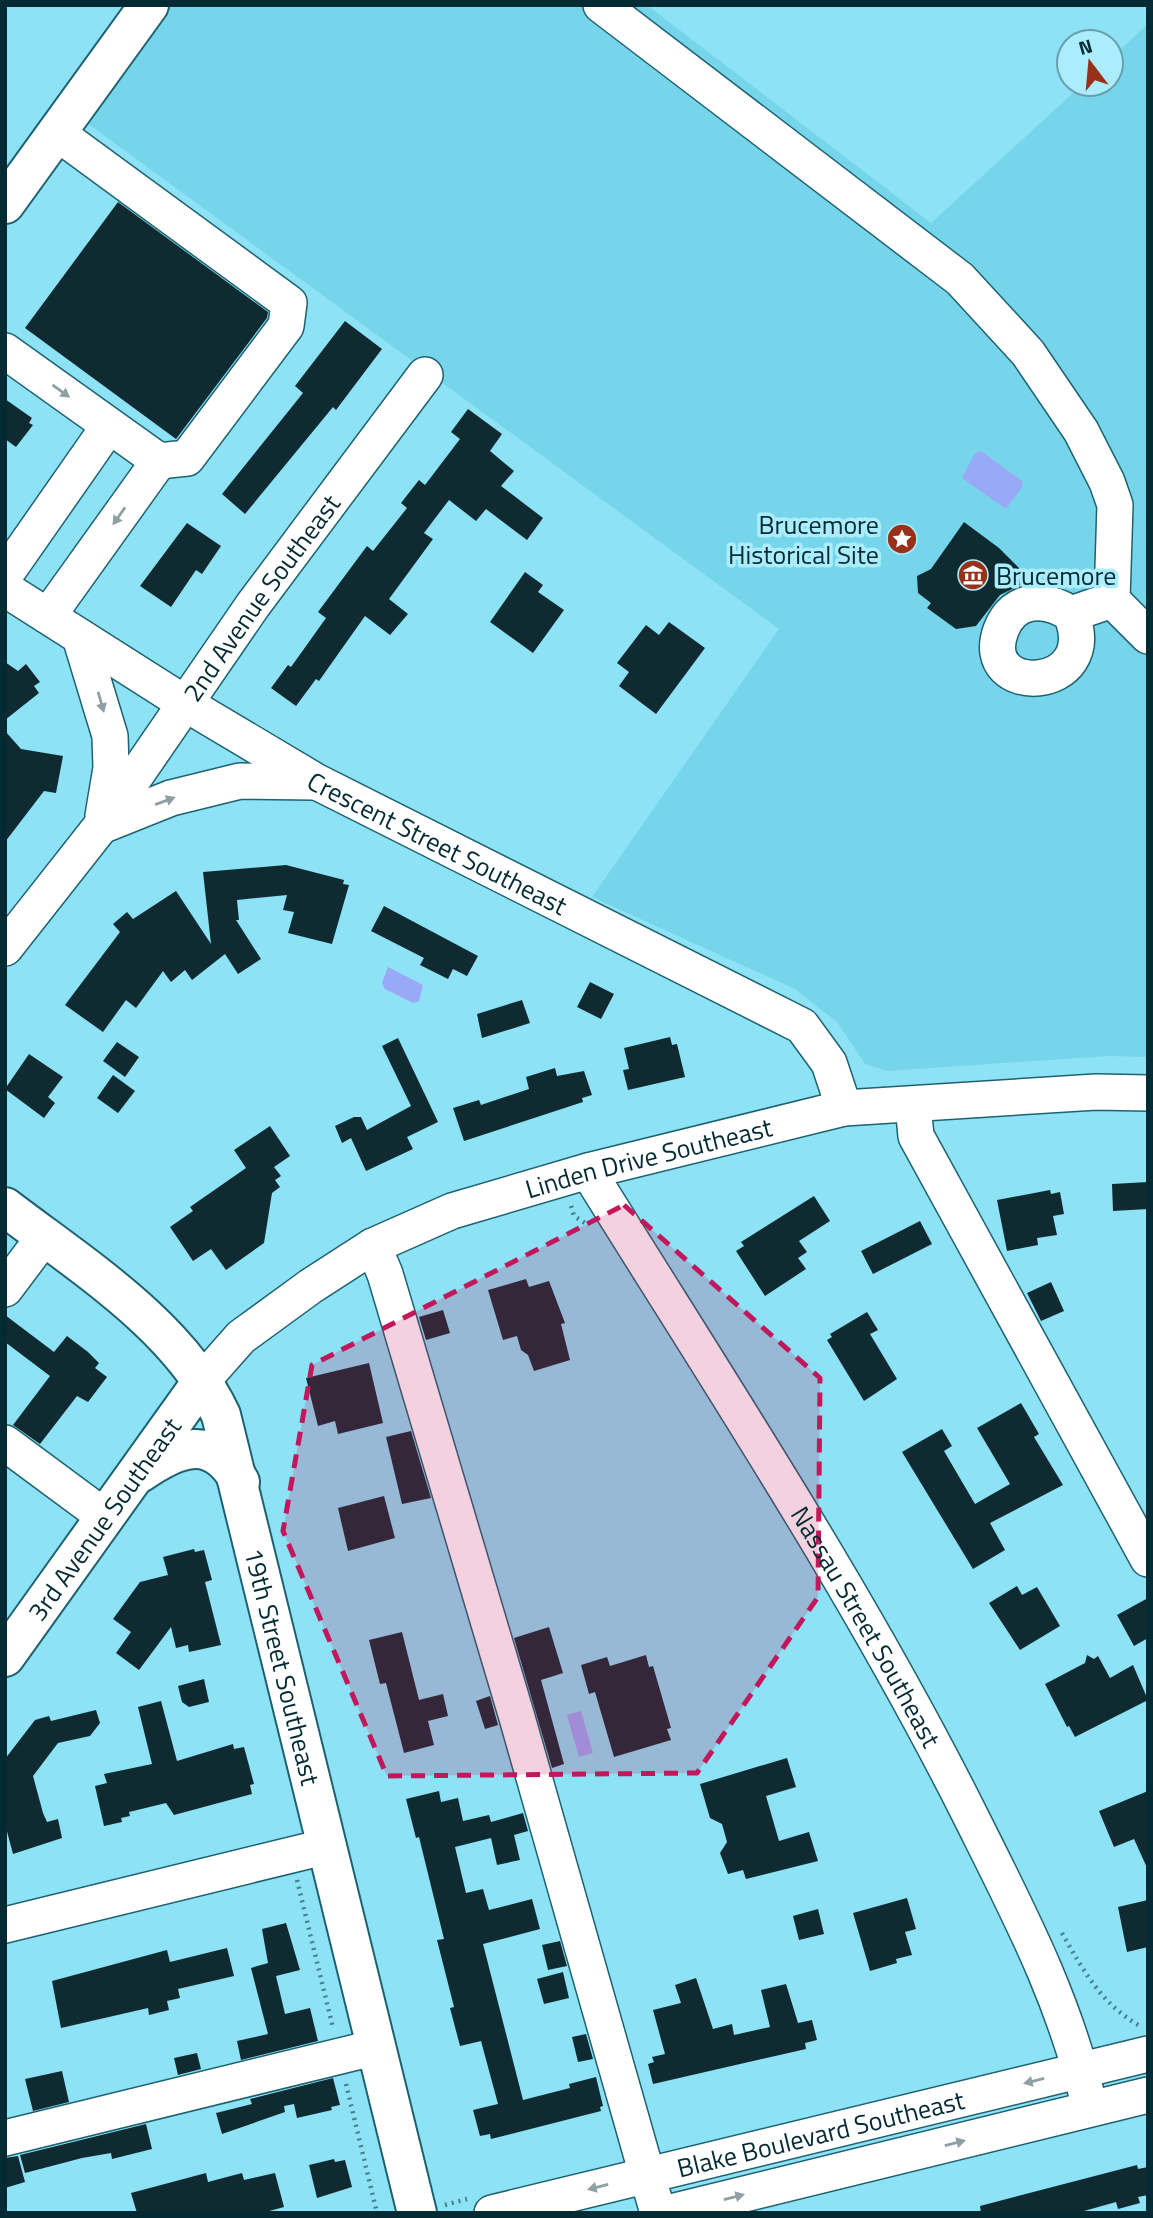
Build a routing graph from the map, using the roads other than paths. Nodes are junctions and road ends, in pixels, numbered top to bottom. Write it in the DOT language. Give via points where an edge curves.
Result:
graph roads {
  1 [pos="601,5"];
  2 [pos="138,9"];
  3 [pos="57,133"];
  4 [pos="5,204"];
  5 [pos="5,351"];
  6 [pos="425,375"];
  7 [pos="109,426"];
  8 [pos="159,461"];
  9 [pos="5,575"];
  10 [pos="5,589"];
  11 [pos="1112,600"];
  12 [pos="1072,614"];
  13 [pos="48,616"];
  14 [pos="1148,636"];
  15 [pos="80,637"];
  16 [pos="186,704"];
  17 [pos="317,782"];
  18 [pos="101,826"];
  19 [pos="5,948"];
  20 [pos="1148,1093"];
  21 [pos="913,1105"];
  22 [pos="844,1108"];
  23 [pos="588,1171"];
  24 [pos="5,1207"];
  25 [pos="44,1237"];
  26 [pos="373,1246"];
  27 [pos="5,1289"];
  28 [pos="203,1380"];
  29 [pos="5,1443"];
  30 [pos="133,1478"];
  31 [pos="240,1482"];
  32 [pos="106,1517"];
  33 [pos="1148,1559"];
  34 [pos="5,1657"];
  35 [pos="328,1846"];
  36 [pos="5,1925"];
  37 [pos="377,2048"];
  38 [pos="1148,2054"];
  39 [pos="1081,2069"];
  40 [pos="1148,2095"];
  41 [pos="1090,2109"];
  42 [pos="5,2138"];
  43 [pos="649,2175"];
  44 [pos="417,2213"];
  45 [pos="492,2213"];
  46 [pos="658,2213"];
  47 [pos="667,2213"];
  1 -- 11 [label="street" via="960,279 1028,353 1081,431 1115,505"];
  2 -- 3 [label="main road"];
  3 -- 4 [label="main road"];
  3 -- 8 [label="street" via="289,303 286,326 187,458"];
  5 -- 7 [label="street, one-way"];
  6 -- 16 [label="street, 2nd Avenue Southeast" via="253,605"];
  7 -- 8 [label="street"];
  7 -- 9 [label="street"];
  8 -- 13 [label="street, one-way"];
  10 -- 13 [label="street, Crescent Street Southeast"];
  11 -- 12 [label="street"];
  11 -- 14 [label="street"];
  13 -- 15 [label="street, Crescent Street Southeast"];
  15 -- 16 [label="street, Crescent Street Southeast"];
  15 -- 18 [label="street, 2nd Avenue Southeast, one-way" via="110,736 111,768"];
  16 -- 17 [label="street, Crescent Street Southeast"];
  16 -- 18 [label="street, 2nd Avenue Southeast"];
  18 -- 17 [label="street, 2nd Avenue Southeast, one-way" via="171,798 240,781"];
  17 -- 22 [label="street, Crescent Street Southeast" via="802,1026 829,1063"];
  18 -- 19 [label="street, 2nd Avenue Southeast"];
  20 -- 21 [label="street, Linden Drive Southeast"];
  21 -- 22 [label="street, Linden Drive Southeast"];
  21 -- 33 [label="street" via="916,1136"];
  22 -- 23 [label="street, Linden Drive Southeast"];
  23 -- 26 [label="street, Linden Drive Southeast" via="452,1211"];
  23 -- 39 [label="street, Nassau Street Southeast" via="769,1456 933,1743 1043,1961"];
  24 -- 25 [label="main road, 19th Street Southeast"];
  25 -- 27 [label="street"];
  25 -- 28 [label="main road, 19th Street Southeast" via="157,1328"];
  26 -- 28 [label="street, Linden Drive Southeast" via="241,1337"];
  26 -- 43 [label="street" via="512,1700"];
  28 -- 30 [label="main road, 3rd Avenue Southeast"];
  28 -- 31 [label="main road, 19th Street Southeast" via="228,1433"];
  29 -- 32 [label="street"];
  30 -- 31 [label="main road" via="170,1456 200,1447 221,1456"];
  30 -- 32 [label="main road, 3rd Avenue Southeast"];
  31 -- 35 [label="main road, 19th Street Southeast"];
  32 -- 34 [label="main road, 3rd Avenue Southeast"];
  35 -- 36 [label="street"];
  35 -- 37 [label="main road, 19th Street Southeast"];
  37 -- 42 [label="street"];
  37 -- 44 [label="main road, 19th Street Southeast"];
  38 -- 39 [label="street, Blake Boulevard Southeast"];
  39 -- 41 [label="street, Nassau Street Southeast"];
  39 -- 43 [label="street, Blake Boulevard Southeast, one-way"];
  40 -- 41 [label="street, Blake Boulevard Southeast"];
  47 -- 41 [label="street, Blake Boulevard Southeast, one-way"];
  43 -- 45 [label="street, Blake Boulevard Southeast, one-way"];
  43 -- 46 [label="street"];
}
